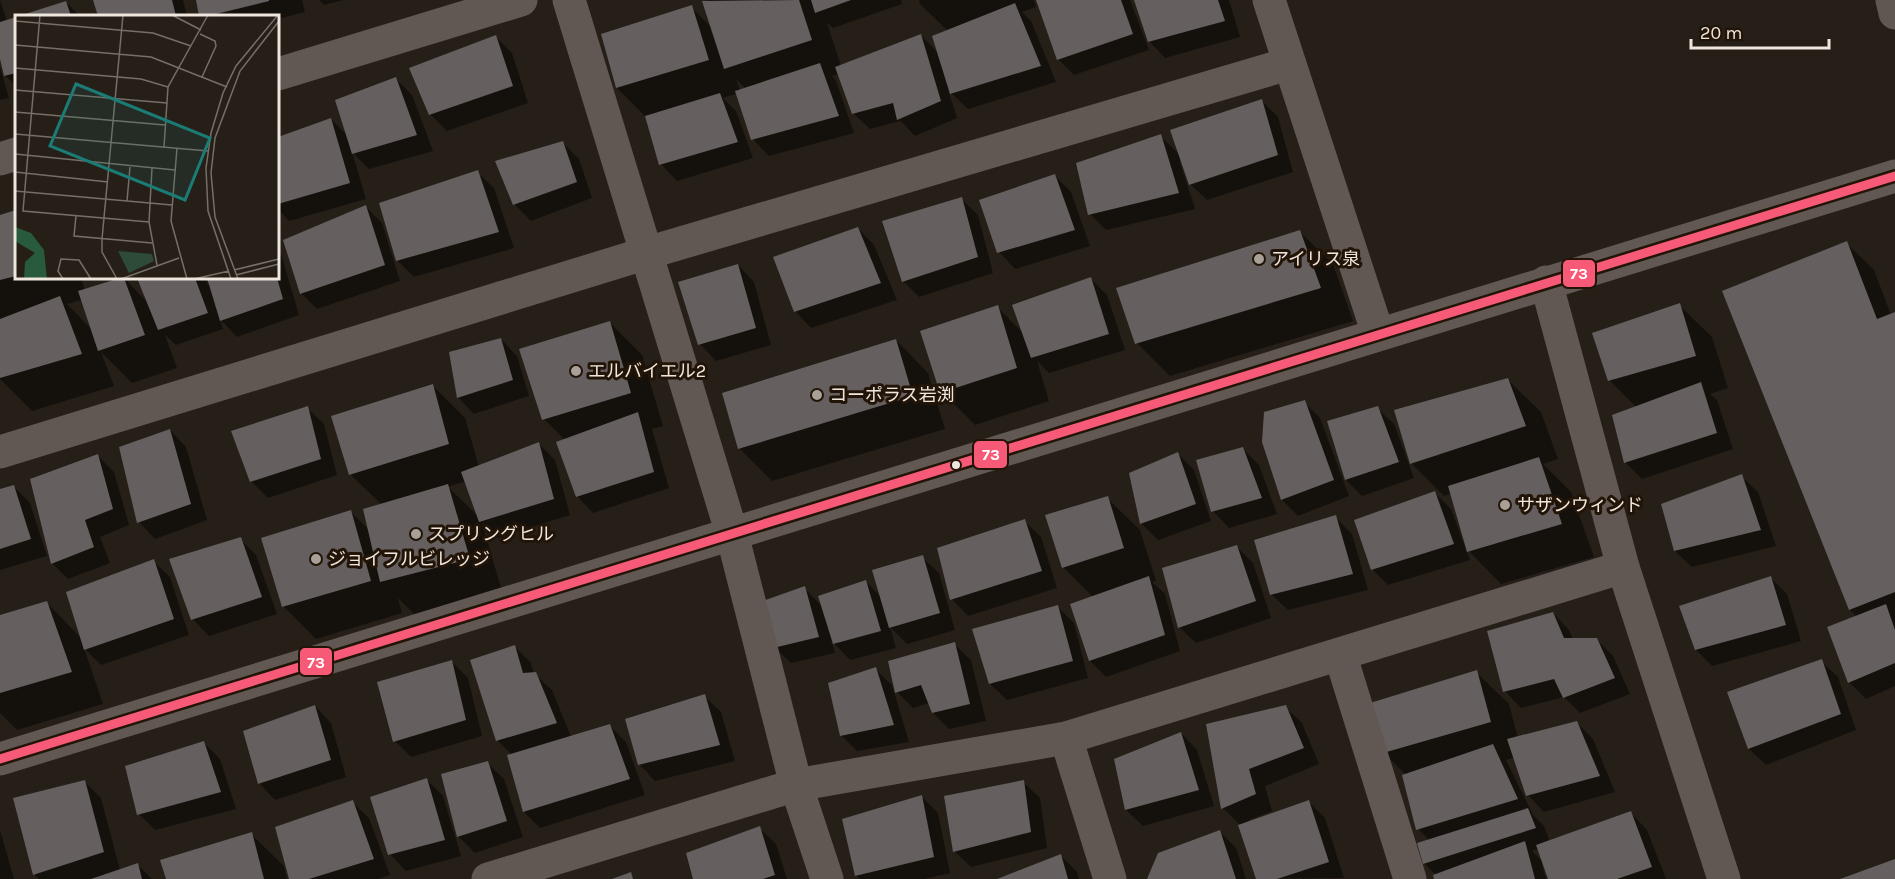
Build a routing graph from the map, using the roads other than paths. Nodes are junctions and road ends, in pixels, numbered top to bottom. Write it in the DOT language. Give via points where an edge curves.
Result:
graph roads {
  1 [pos="521,0"];
  2 [pos="569,0"];
  3 [pos="1269,0"];
  4 [pos="1892,0"];
  5 [pos="1895,13"];
  6 [pos="1288,64"];
  7 [pos="279,74"];
  8 [pos="15,154"];
  9 [pos="0,159"];
  10 [pos="1895,176"];
  11 [pos="647,254"];
  12 [pos="1546,282"];
  13 [pos="1378,334"];
  14 [pos="0,452"];
  15 [pos="732,534"];
  16 [pos="1623,567"];
  17 [pos="1340,654"];
  18 [pos="1066,738"];
  19 [pos="0,759"];
  20 [pos="796,785"];
  21 [pos="488,879"];
  22 [pos="827,879"];
  23 [pos="1110,879"];
  24 [pos="1410,879"];
  25 [pos="1724,879"];
  1 -- 7 [label="street"];
  2 -- 11 [label="street"];
  3 -- 6 [label="street"];
  4 -- 5 [label="highway"];
  6 -- 11 [label="street"];
  6 -- 13 [label="street"];
  8 -- 9 [label="street"];
  10 -- 12 [label="street"];
  11 -- 14 [label="street"];
  11 -- 15 [label="street"];
  12 -- 13 [label="street"];
  12 -- 16 [label="street"];
  13 -- 15 [label="street"];
  15 -- 19 [label="street"];
  15 -- 20 [label="street"];
  16 -- 17 [label="street"];
  16 -- 25 [label="street"];
  17 -- 18 [label="street"];
  17 -- 24 [label="street"];
  18 -- 20 [label="street"];
  18 -- 23 [label="street"];
  20 -- 21 [label="street"];
  20 -- 22 [label="street"];
}
